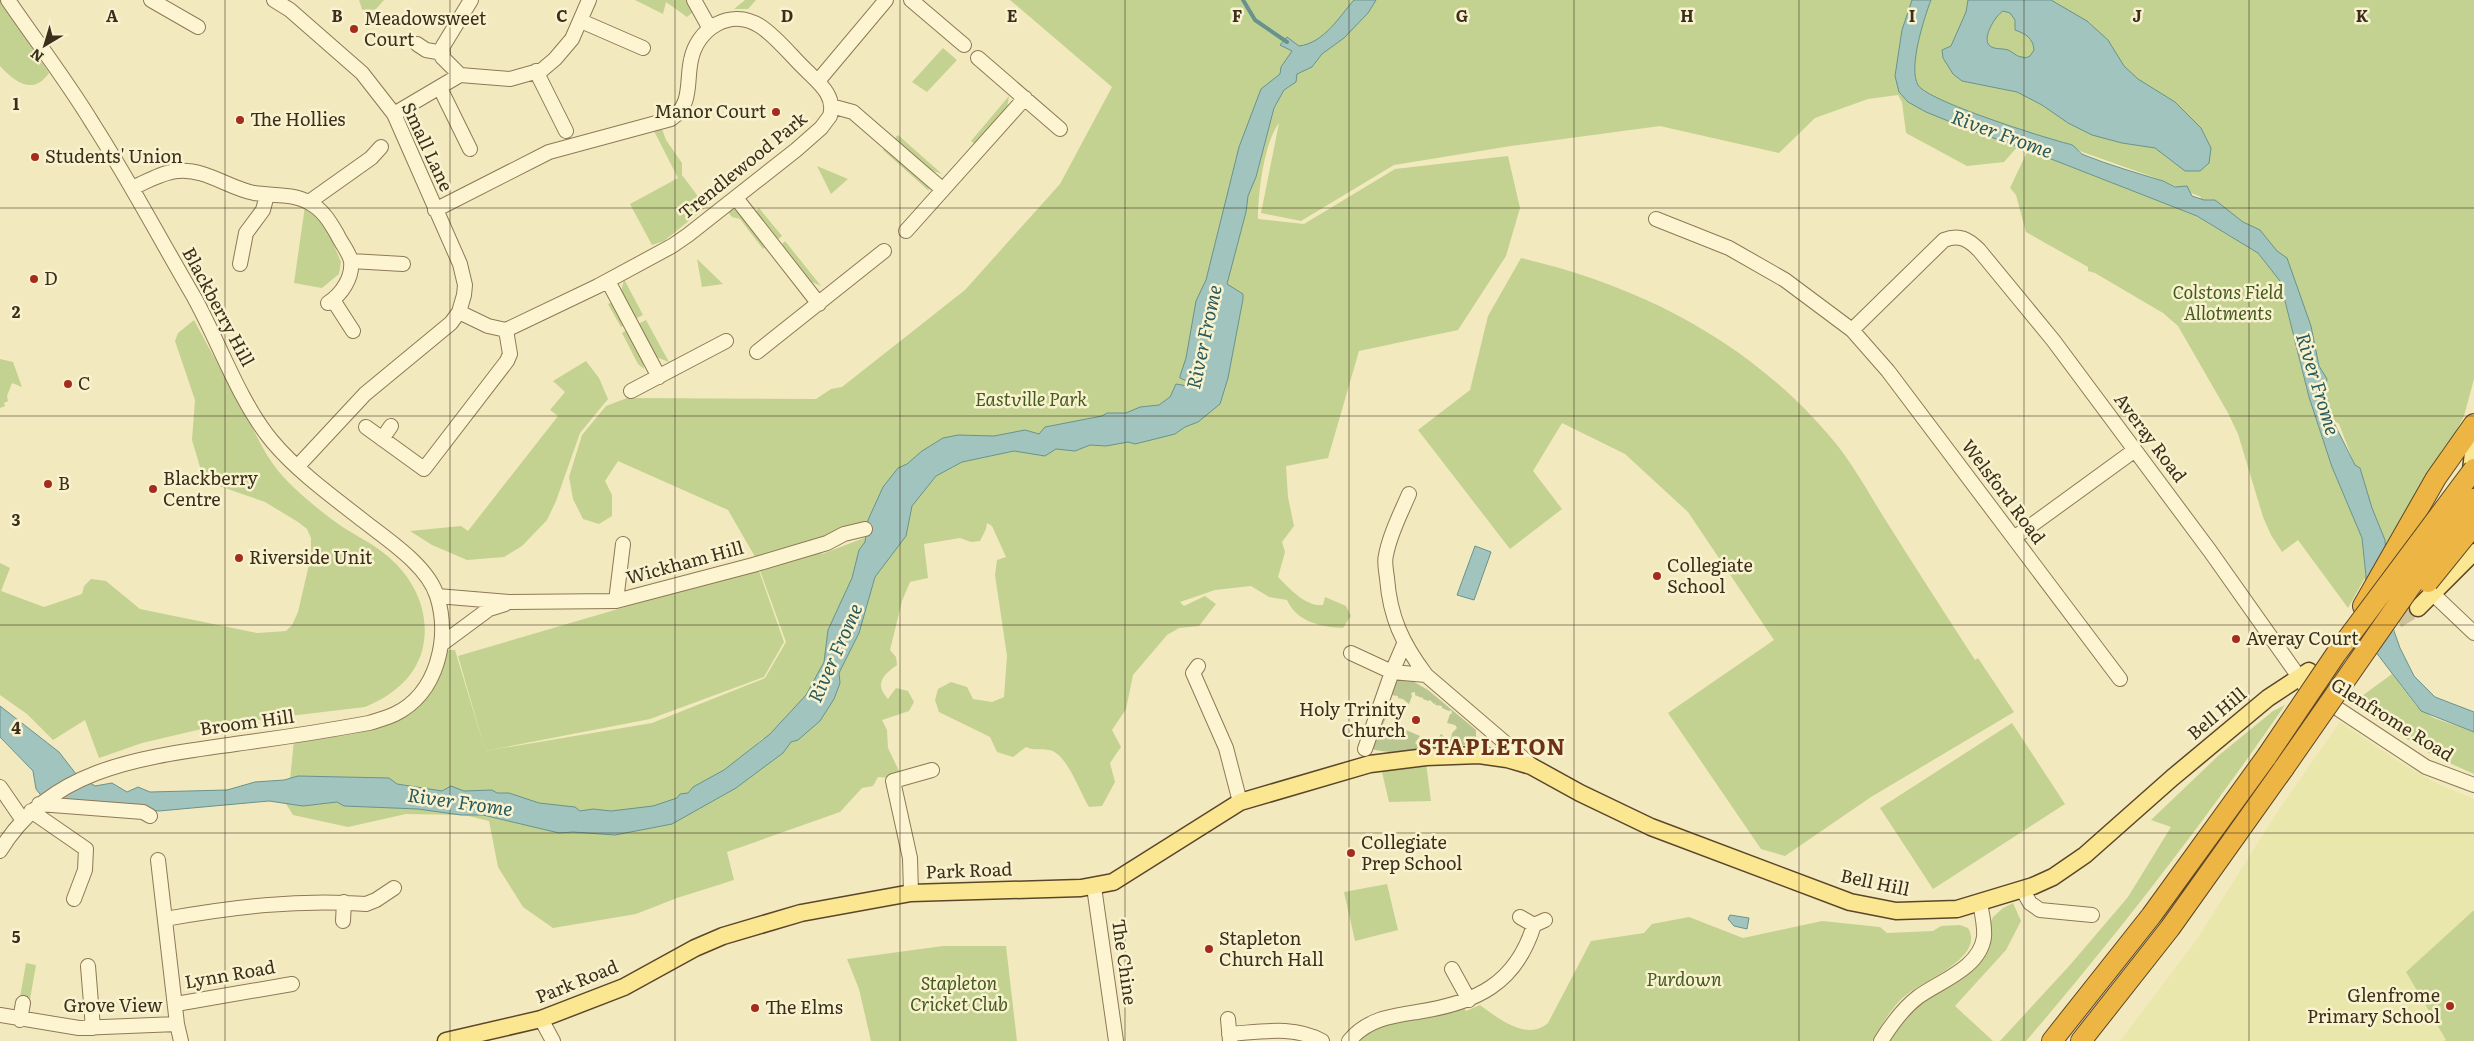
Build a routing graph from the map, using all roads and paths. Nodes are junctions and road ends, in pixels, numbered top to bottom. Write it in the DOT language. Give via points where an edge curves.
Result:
graph roads {
  1 [pos="8,0"];
  2 [pos="151,0"];
  3 [pos="274,0"];
  4 [pos="471,0"];
  5 [pos="589,0"];
  6 [pos="694,0"];
  7 [pos="886,0"];
  8 [pos="912,0"];
  9 [pos="581,21"];
  10 [pos="198,27"];
  11 [pos="710,27"];
  12 [pos="417,44"];
  13 [pos="964,45"];
  14 [pos="643,48"];
  15 [pos="443,53"];
  16 [pos="978,58"];
  17 [pos="536,72"];
  18 [pos="460,75"];
  19 [pos="818,81"];
  20 [pos="440,88"];
  21 [pos="1024,98"];
  22 [pos="831,106"];
  23 [pos="394,114"];
  24 [pos="1060,129"];
  25 [pos="566,131"];
  26 [pos="381,147"];
  27 [pos="470,148"];
  28 [pos="132,188"];
  29 [pos="942,189"];
  30 [pos="267,195"];
  31 [pos="736,198"];
  32 [pos="310,202"];
  33 [pos="435,210"];
  34 [pos="1656,219"];
  35 [pos="906,231"];
  36 [pos="884,251"];
  37 [pos="351,261"];
  38 [pos="240,264"];
  39 [pos="402,264"];
  40 [pos="608,281"];
  41 [pos="819,304"];
  42 [pos="459,312"];
  43 [pos="506,330"];
  44 [pos="1852,330"];
  45 [pos="353,331"];
  46 [pos="726,341"];
  47 [pos="757,352"];
  48 [pos="659,377"];
  49 [pos="631,391"];
  50 [pos="2474,424"];
  51 [pos="392,426"];
  52 [pos="366,427"];
  53 [pos="382,439"];
  54 [pos="2474,443"];
  55 [pos="2135,450"];
  56 [pos="297,467"];
  57 [pos="2474,469"];
  58 [pos="1410,494"];
  59 [pos="2472,500"];
  60 [pos="2474,525"];
  61 [pos="865,529"];
  62 [pos="2014,538"];
  63 [pos="623,544"];
  64 [pos="2474,552"];
  65 [pos="2435,590"];
  66 [pos="438,596"];
  67 [pos="616,601"];
  68 [pos="509,602"];
  69 [pos="2418,608"];
  70 [pos="2474,633"];
  71 [pos="443,643"];
  72 [pos="1404,644"];
  73 [pos="1351,653"];
  74 [pos="2336,654"];
  75 [pos="1198,666"];
  76 [pos="2356,668"];
  77 [pos="1392,672"];
  78 [pos="1426,675"];
  79 [pos="2301,676"];
  80 [pos="2120,679"];
  81 [pos="1489,728"];
  82 [pos="1365,749"];
  83 [pos="1489,757"];
  84 [pos="1531,766"];
  85 [pos="932,770"];
  86 [pos="2474,785"];
  87 [pos="0,787"];
  88 [pos="1240,802"];
  89 [pos="34,809"];
  90 [pos="150,816"];
  91 [pos="0,851"];
  92 [pos="158,860"];
  93 [pos="1094,887"];
  94 [pos="394,888"];
  95 [pos="2022,889"];
  96 [pos="911,893"];
  97 [pos="74,900"];
  98 [pos="344,902"];
  99 [pos="1980,903"];
  100 [pos="2092,915"];
  101 [pos="1520,917"];
  102 [pos="165,919"];
  103 [pos="343,921"];
  104 [pos="88,966"];
  105 [pos="1452,969"];
  106 [pos="292,984"];
  107 [pos="1469,1000"];
  108 [pos="23,1004"];
  109 [pos="176,1004"];
  110 [pos="0,1015"];
  111 [pos="542,1019"];
  112 [pos="1228,1019"];
  113 [pos="20,1020"];
  114 [pos="177,1024"];
  115 [pos="93,1028"];
  116 [pos="1230,1038"];
  117 [pos="181,1041"];
  118 [pos="446,1041"];
  119 [pos="554,1041"];
  120 [pos="1116,1041"];
  121 [pos="1322,1041"];
  122 [pos="1349,1041"];
  123 [pos="1880,1041"];
  124 [pos="2052,1041"];
  125 [pos="2081,1041"];
  1 -- 28 [label="street, Blackberry Hill" via="92,122"];
  2 -- 10 [label="street"];
  3 -- 23 [label="street, Small Lane" via="290,10 362,73"];
  4 -- 15 [label="street" via="443,46"];
  5 -- 9 [label="street"];
  6 -- 11 [label="street"];
  7 -- 19 [label="street"];
  8 -- 13 [label="street"];
  9 -- 14 [label="street"];
  9 -- 17 [label="street" via="572,40 555,59"];
  11 -- 19 [label="street" via="734,19 758,25"];
  11 -- 33 [label="street" via="694,49 688,96 674,117 549,152"];
  12 -- 15 [label="street" via="426,50"];
  15 -- 18 [label="street" via="442,57"];
  16 -- 21 [label="street"];
  17 -- 18 [label="street" via="510,79"];
  17 -- 25 [label="street"];
  18 -- 20 [label="street"];
  19 -- 22 [label="street" via="826,90"];
  20 -- 23 [label="street"];
  20 -- 27 [label="street"];
  21 -- 24 [label="street"];
  21 -- 29 [label="street"];
  22 -- 29 [label="street" via="853,112"];
  22 -- 31 [label="street, Trendlewood Park" via="830,116 801,146"];
  23 -- 33 [label="street, Small Lane" via="415,156"];
  26 -- 32 [label="street" via="372,158"];
  28 -- 30 [label="street" via="165,173 183,171"];
  28 -- 56 [label="street, Blackberry Hill" via="242,392 270,439"];
  29 -- 35 [label="street"];
  30 -- 32 [label="street" via="290,196"];
  30 -- 38 [label="street" via="263,210 246,233"];
  31 -- 40 [label="street, Trendlewood Park" via="672,246"];
  31 -- 41 [label="street"];
  32 -- 37 [label="street" via="328,218"];
  33 -- 42 [label="street" via="464,278"];
  34 -- 44 [label="street, Welsford Road" via="1762,264"];
  36 -- 41 [label="street"];
  37 -- 39 [label="street"];
  37 -- 45 [label="street" via="347,282 330,301"];
  40 -- 43 [label="street, Trendlewood Park"];
  40 -- 48 [label="street"];
  41 -- 47 [label="street"];
  42 -- 43 [label="street" via="488,326"];
  42 -- 56 [label="street" via="445,330 360,399"];
  43 -- 53 [label="street" via="510,354 507,362 421,473"];
  44 -- 55 [label="street, Averay Road" via="1944,240 1956,237 1968,240 2053,340"];
  44 -- 62 [label="street, Welsford Road" via="1888,371"];
  46 -- 48 [label="street"];
  48 -- 49 [label="street"];
  50 -- 74 [label="highway, bridge" via="2436,478"];
  51 -- 53 [label="street"];
  52 -- 53 [label="street"];
  54 -- 59 [label="main road"];
  55 -- 62 [label="street"];
  55 -- 79 [label="street, Averay Road"];
  56 -- 66 [label="street, Blackberry Hill" via="402,552 430,581"];
  57 -- 74 [label="highway, bridge"];
  58 -- 72 [label="street" via="1385,556 1390,610"];
  59 -- 65 [label="main road"];
  59 -- 76 [label="highway, bridge"];
  60 -- 76 [label="highway, bridge"];
  61 -- 67 [label="street, Wickham Hill" via="763,562"];
  62 -- 80 [label="street, Welsford Road"];
  63 -- 67 [label="street"];
  64 -- 65 [label="main road"];
  65 -- 69 [label="main road"];
  65 -- 70 [label="street"];
  66 -- 68 [label="street, Wickham Hill"];
  66 -- 71 [label="street, Broom Hill"];
  67 -- 68 [label="street, Wickham Hill"];
  68 -- 71 [label="street, Wickham Hill" via="488,609"];
  71 -- 89 [label="street, Broom Hill" via="438,663 422,692 396,714 369,723 144,758 88,775"];
  72 -- 77 [label="street"];
  72 -- 78 [label="street"];
  73 -- 77 [label="street"];
  74 -- 124 [label="highway, bridge" via="2151,916"];
  75 -- 88 [label="street" via="1193,674 1226,748"];
  76 -- 125 [label="highway, bridge" via="2170,928"];
  77 -- 78 [label="street"];
  77 -- 82 [label="street"];
  78 -- 81 [label="street"];
  79 -- 86 [label="street, Glenfrome Road" via="2426,767"];
  79 -- 95 [label="main road, Bell Hill" via="2230,729 2085,855 2053,877"];
  81 -- 83 [label="street" via="1492,742"];
  81 -- 84 [label="street"];
  83 -- 84 [label="main road, Bell Hill"];
  83 -- 88 [label="main road, Park Road" via="1444,756 1370,764"];
  84 -- 99 [label="main road, Bell Hill" via="1651,826 1850,902 1896,912 1957,909"];
  85 -- 96 [label="street" via="893,781 910,858"];
  87 -- 89 [label="street"];
  88 -- 93 [label="main road, Park Road" via="1113,882"];
  89 -- 90 [label="street" via="143,812"];
  89 -- 91 [label="street, Broom Hill"];
  89 -- 97 [label="street" via="86,849 85,870"];
  92 -- 102 [label="street"];
  93 -- 96 [label="main road, Park Road"];
  93 -- 120 [label="street, The Chine"];
  94 -- 98 [label="street" via="366,904"];
  95 -- 99 [label="main road, Bell Hill"];
  95 -- 100 [label="street" via="2040,910 2049,906"];
  96 -- 111 [label="main road, Park Road" via="844,904 749,927 694,948 624,986"];
  98 -- 102 [label="street" via="262,904"];
  98 -- 103 [label="street"];
  99 -- 123 [label="street" via="1984,936 1978,953 1967,966 1911,1003 1897,1016"];
  101 -- 107 [label="street" via="1539,922 1523,954 1509,972 1484,993"];
  102 -- 109 [label="street"];
  104 -- 115 [label="street"];
  105 -- 107 [label="street"];
  106 -- 109 [label="street, Lynn Road"];
  107 -- 122 [label="street" via="1439,1009 1377,1019"];
  108 -- 113 [label="street"];
  109 -- 114 [label="street"];
  110 -- 113 [label="street, Grove View"];
  111 -- 118 [label="main road, Park Road"];
  111 -- 119 [label="street"];
  112 -- 116 [label="street"];
  113 -- 115 [label="street, Grove View"];
  114 -- 115 [label="street, Grove View"];
  114 -- 117 [label="street"];
  116 -- 121 [label="street" via="1288,1030"];
}
